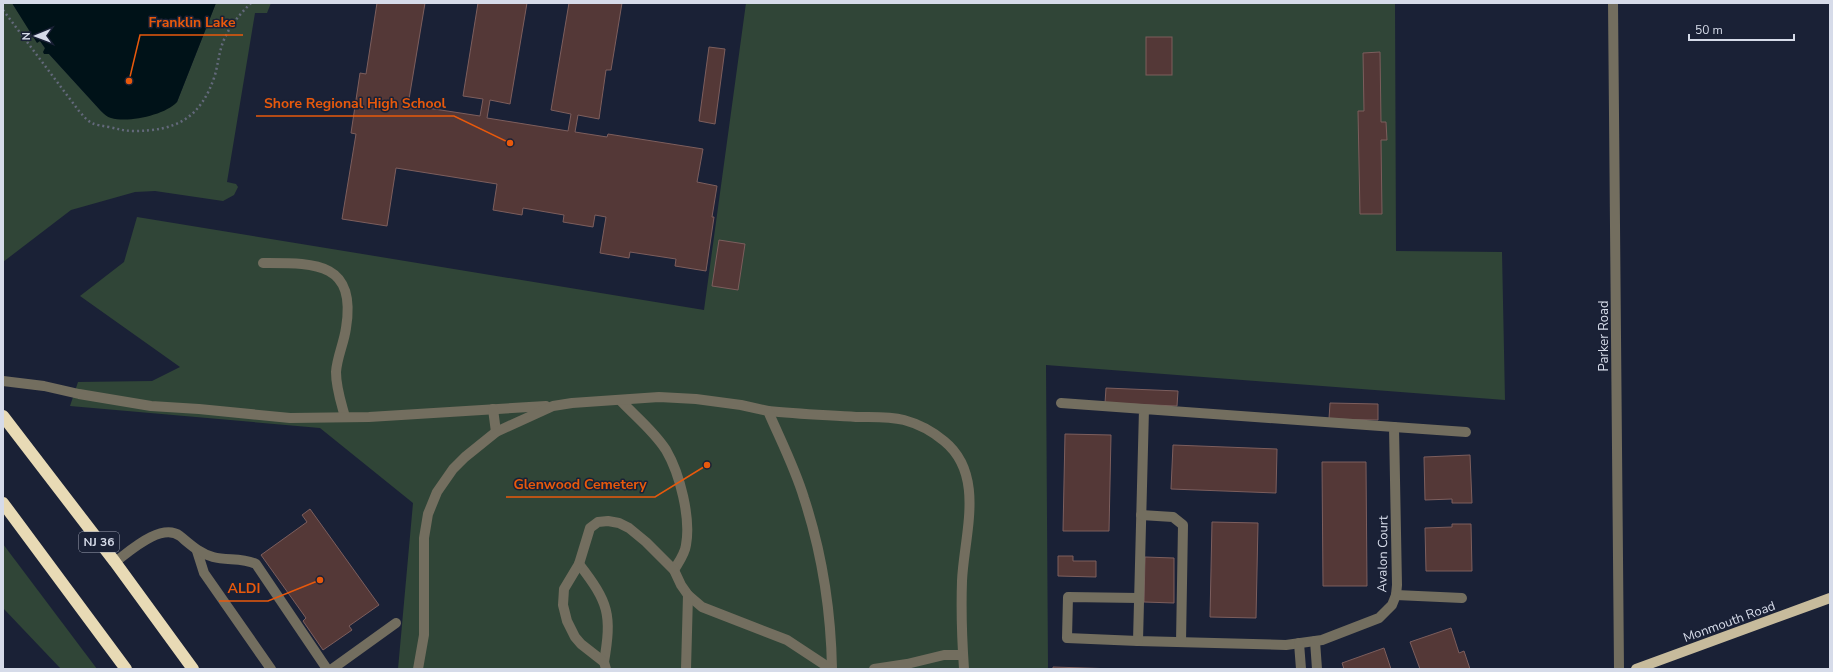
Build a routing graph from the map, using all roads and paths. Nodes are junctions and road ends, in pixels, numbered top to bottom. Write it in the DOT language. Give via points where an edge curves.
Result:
graph roads {
  1 [pos="251,3"];
  2 [pos="1613,3"];
  3 [pos="3,10"];
  4 [pos="263,263"];
  5 [pos="3,381"];
  6 [pos="620,400"];
  7 [pos="1062,403"];
  8 [pos="553,406"];
  9 [pos="492,409"];
  10 [pos="1144,409"];
  11 [pos="768,411"];
  12 [pos="3,416"];
  13 [pos="345,417"];
  14 [pos="1394,427"];
  15 [pos="496,432"];
  16 [pos="1466,432"];
  17 [pos="3,503"];
  18 [pos="1141,515"];
  19 [pos="197,551"];
  20 [pos="115,562"];
  21 [pos="579,564"];
  22 [pos="674,570"];
  23 [pos="688,595"];
  24 [pos="1396,595"];
  25 [pos="1139,598"];
  26 [pos="1462,598"];
  27 [pos="1830,598"];
  28 [pos="396,624"];
  29 [pos="1138,641"];
  30 [pos="1315,641"];
  31 [pos="1181,642"];
  32 [pos="1299,643"];
  33 [pos="963,655"];
  34 [pos="605,666"];
  35 [pos="126,669"];
  36 [pos="193,669"];
  37 [pos="271,669"];
  38 [pos="327,669"];
  39 [pos="332,669"];
  40 [pos="418,669"];
  41 [pos="686,669"];
  42 [pos="831,669"];
  43 [pos="874,669"];
  44 [pos="964,669"];
  45 [pos="1301,669"];
  46 [pos="1317,669"];
  47 [pos="1619,669"];
  48 [pos="1636,669"];
  1 -- 3 [label="path" via="240,13 226,35 215,74 203,102 182,123 148,131 126,131 94,125 79,111"];
  2 -- 47 [label="street, Parker Road"];
  4 -- 13 [label="street" via="299,263 316,266 334,274 342,281 348,300 336,385"];
  5 -- 13 [label="street" via="151,406 290,418"];
  6 -- 8 [label="street"];
  6 -- 11 [label="street" via="659,397 696,399 740,404"];
  6 -- 22 [label="street" via="657,438 680,483 687,536 686,546"];
  7 -- 10 [label="street"];
  8 -- 9 [label="street"];
  8 -- 15 [label="street"];
  9 -- 13 [label="street"];
  9 -- 15 [label="street"];
  10 -- 14 [label="street"];
  10 -- 18 [label="street"];
  11 -- 33 [label="street" via="904,420 936,434 958,455 967,475 969,489 969,517 962,581"];
  11 -- 42 [label="street" via="794,470 813,530 829,613"];
  12 -- 20 [label="highway, NJ 36"];
  14 -- 16 [label="street"];
  14 -- 24 [label="street, Avalon Court"];
  15 -- 40 [label="street" via="453,469 431,505 425,529 424,635"];
  17 -- 35 [label="highway"];
  18 -- 25 [label="street"];
  18 -- 31 [label="street" via="1173,517 1183,525"];
  19 -- 20 [label="street" via="179,535 158,534 149,537"];
  19 -- 37 [label="street" via="204,573"];
  19 -- 38 [label="street" via="256,564"];
  20 -- 36 [label="highway, NJ 36"];
  21 -- 22 [label="street" via="590,528 598,522 608,521 629,528"];
  21 -- 34 [label="street" via="597,587 606,612 608,636"];
  21 -- 34 [label="street" via="564,589 563,605 567,621 581,644"];
  22 -- 23 [label="street"];
  23 -- 41 [label="street"];
  23 -- 42 [label="street" via="702,607 713,612 772,632"];
  24 -- 26 [label="street"];
  24 -- 30 [label="street, Avalon Court" via="1392,605 1379,618"];
  25 -- 29 [label="street"];
  25 -- 29 [label="street, Avalon Court" via="1068,597 1067,638"];
  27 -- 48 [label="main road, Monmouth Road"];
  28 -- 39 [label="street"];
  29 -- 31 [label="street, Avalon Court"];
  30 -- 32 [label="street, Avalon Court"];
  30 -- 46 [label="street"];
  31 -- 32 [label="street, Avalon Court" via="1286,645"];
  32 -- 45 [label="street"];
  33 -- 43 [label="street" via="944,655"];
  33 -- 44 [label="street"];
}
